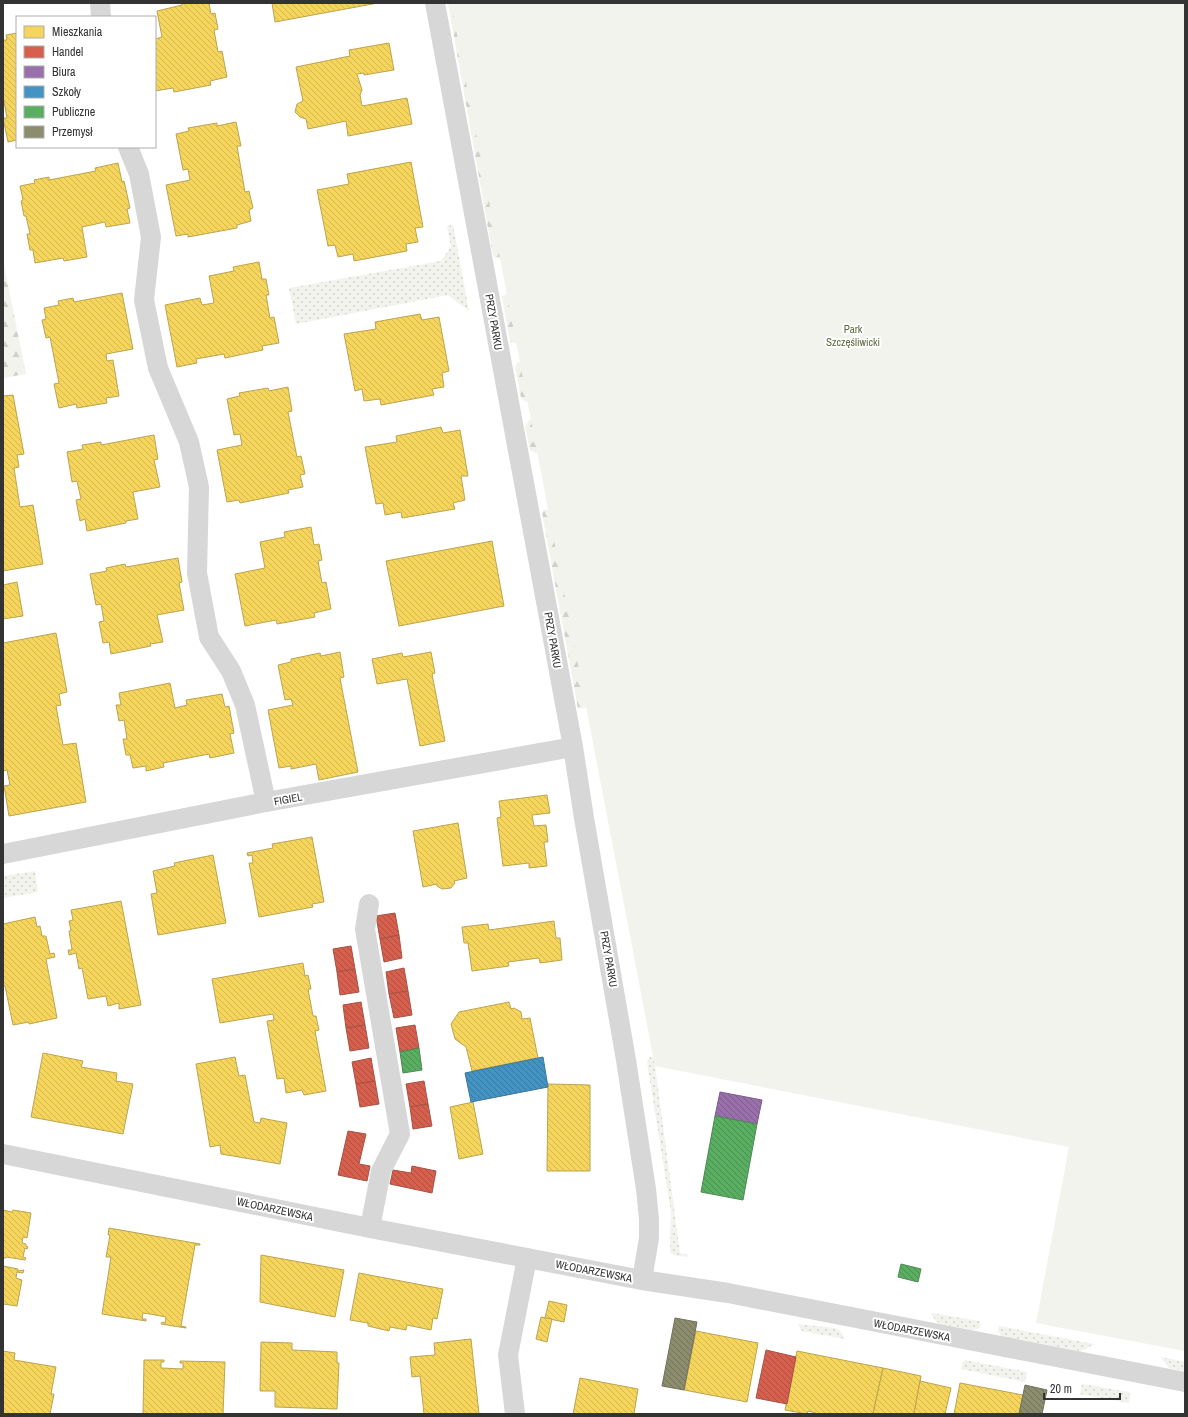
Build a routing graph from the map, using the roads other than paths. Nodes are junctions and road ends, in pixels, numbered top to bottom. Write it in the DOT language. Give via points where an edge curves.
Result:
graph roads {
  1 [pos="100,3"];
  2 [pos="435,3"];
  3 [pos="101,16"];
  4 [pos="128,148"];
  5 [pos="573,747"];
  6 [pos="266,802"];
  7 [pos="3,854"];
  8 [pos="369,904"];
  9 [pos="3,1154"];
  10 [pos="370,1228"];
  11 [pos="527,1258"];
  12 [pos="642,1280"];
  13 [pos="1185,1382"];
  14 [pos="515,1414"];
  1 -- 3 [label="street"];
  2 -- 5 [label="street, PRZY PARKU"];
  4 -- 6 [label="street" via="139,174 151,237 144,300 158,368 189,442 199,487 197,573 209,637 231,671 245,705"];
  5 -- 6 [label="street, FIGIEL"];
  5 -- 12 [label="street, PRZY PARKU" via="646,1189 649,1238"];
  6 -- 7 [label="street, FIGIEL"];
  8 -- 10 [label="street" via="365,928 400,1134 381,1170"];
  9 -- 10 [label="street, WŁODARZEWSKA"];
  10 -- 11 [label="street, WŁODARZEWSKA"];
  11 -- 12 [label="street, WŁODARZEWSKA"];
  11 -- 14 [label="street" via="508,1355"];
  12 -- 13 [label="street, WŁODARZEWSKA" via="735,1294"];
}
